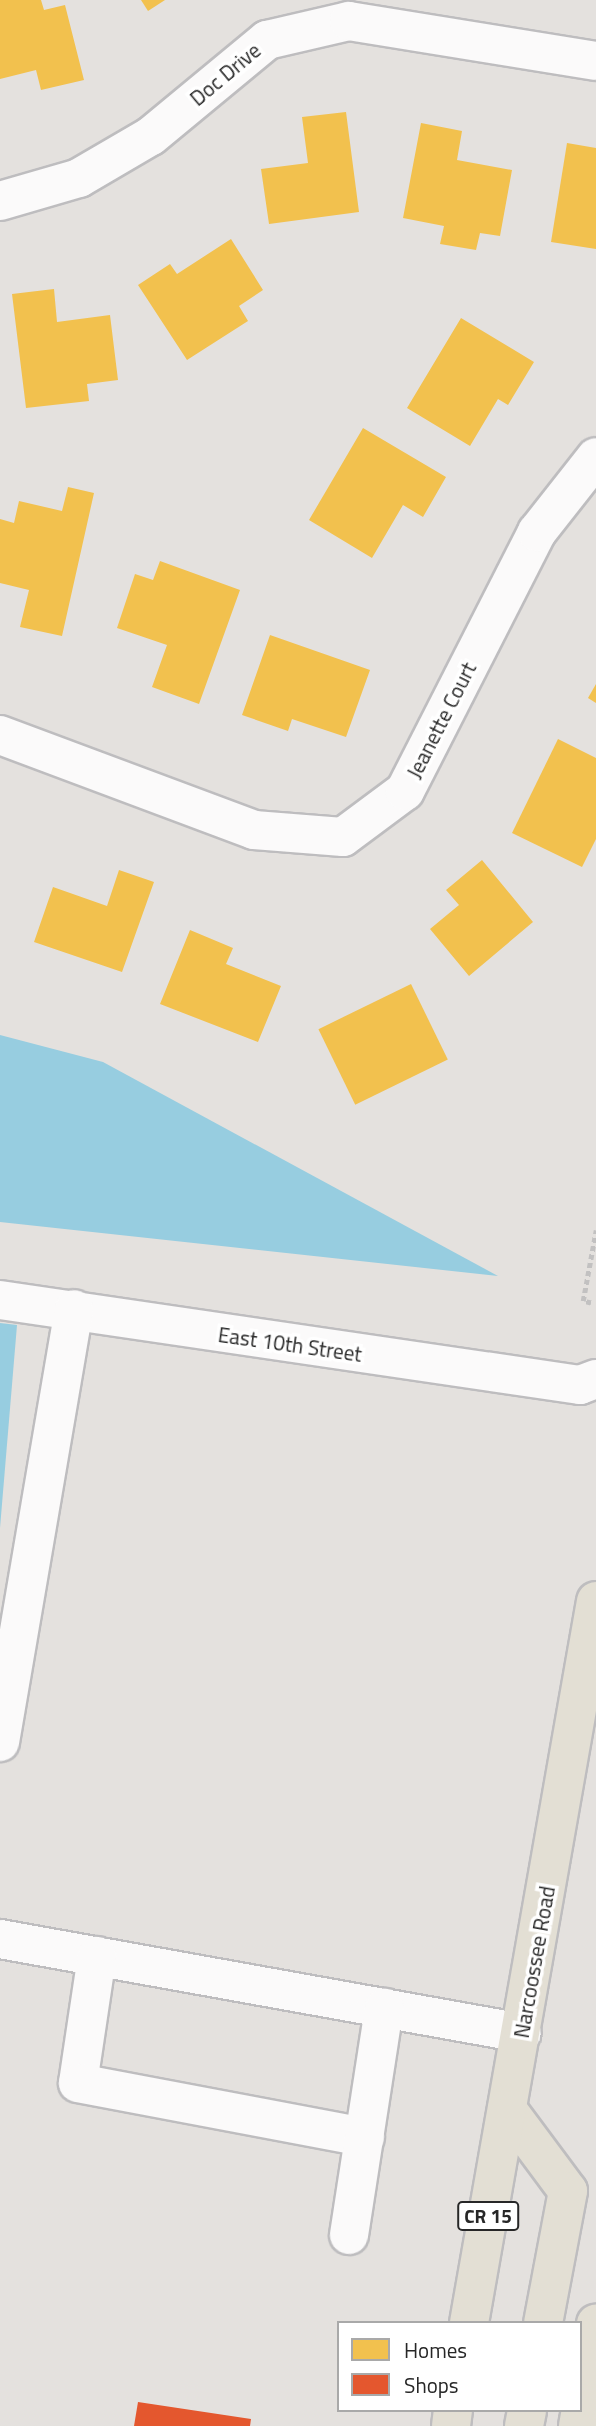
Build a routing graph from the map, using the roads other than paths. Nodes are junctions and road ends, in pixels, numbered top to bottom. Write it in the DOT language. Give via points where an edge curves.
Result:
graph roads {
  1 [pos="596,61"];
  2 [pos="0,201"];
  3 [pos="596,457"];
  4 [pos="0,735"];
  5 [pos="0,1300"];
  6 [pos="74,1309"];
  7 [pos="591,1387"];
  8 [pos="596,1601"];
  9 [pos="0,1742"];
  10 [pos="0,1939"];
  11 [pos="97,1956"];
  12 [pos="384,2008"];
  13 [pos="522,2033"];
  14 [pos="508,2109"];
  15 [pos="365,2137"];
  16 [pos="349,2235"];
  17 [pos="469,2321"];
  18 [pos="543,2321"];
  19 [pos="596,2324"];
  20 [pos="582,2403"];
  1 -- 2 [label="street, Doc Drive" via="349,21 267,40 151,136 79,178"];
  3 -- 4 [label="street, Jeanette Court" via="537,532 405,791 343,837 254,830"];
  5 -- 6 [label="street, East 10th Street"];
  6 -- 7 [label="street, East 10th Street"];
  6 -- 9 [label="street"];
  8 -- 13 [label="main road, Narcoossee Road / CR 15"];
  10 -- 11 [label="street"];
  11 -- 12 [label="street"];
  11 -- 15 [label="street" via="78,2083"];
  12 -- 13 [label="street"];
  12 -- 15 [label="street"];
  13 -- 14 [label="main road, Narcoossee Road / CR 15"];
  14 -- 17 [label="main road, Narcoossee Road / CR 15"];
  14 -- 18 [label="main road" via="568,2191"];
  15 -- 16 [label="street"];
  19 -- 20 [label="main road"];
}
